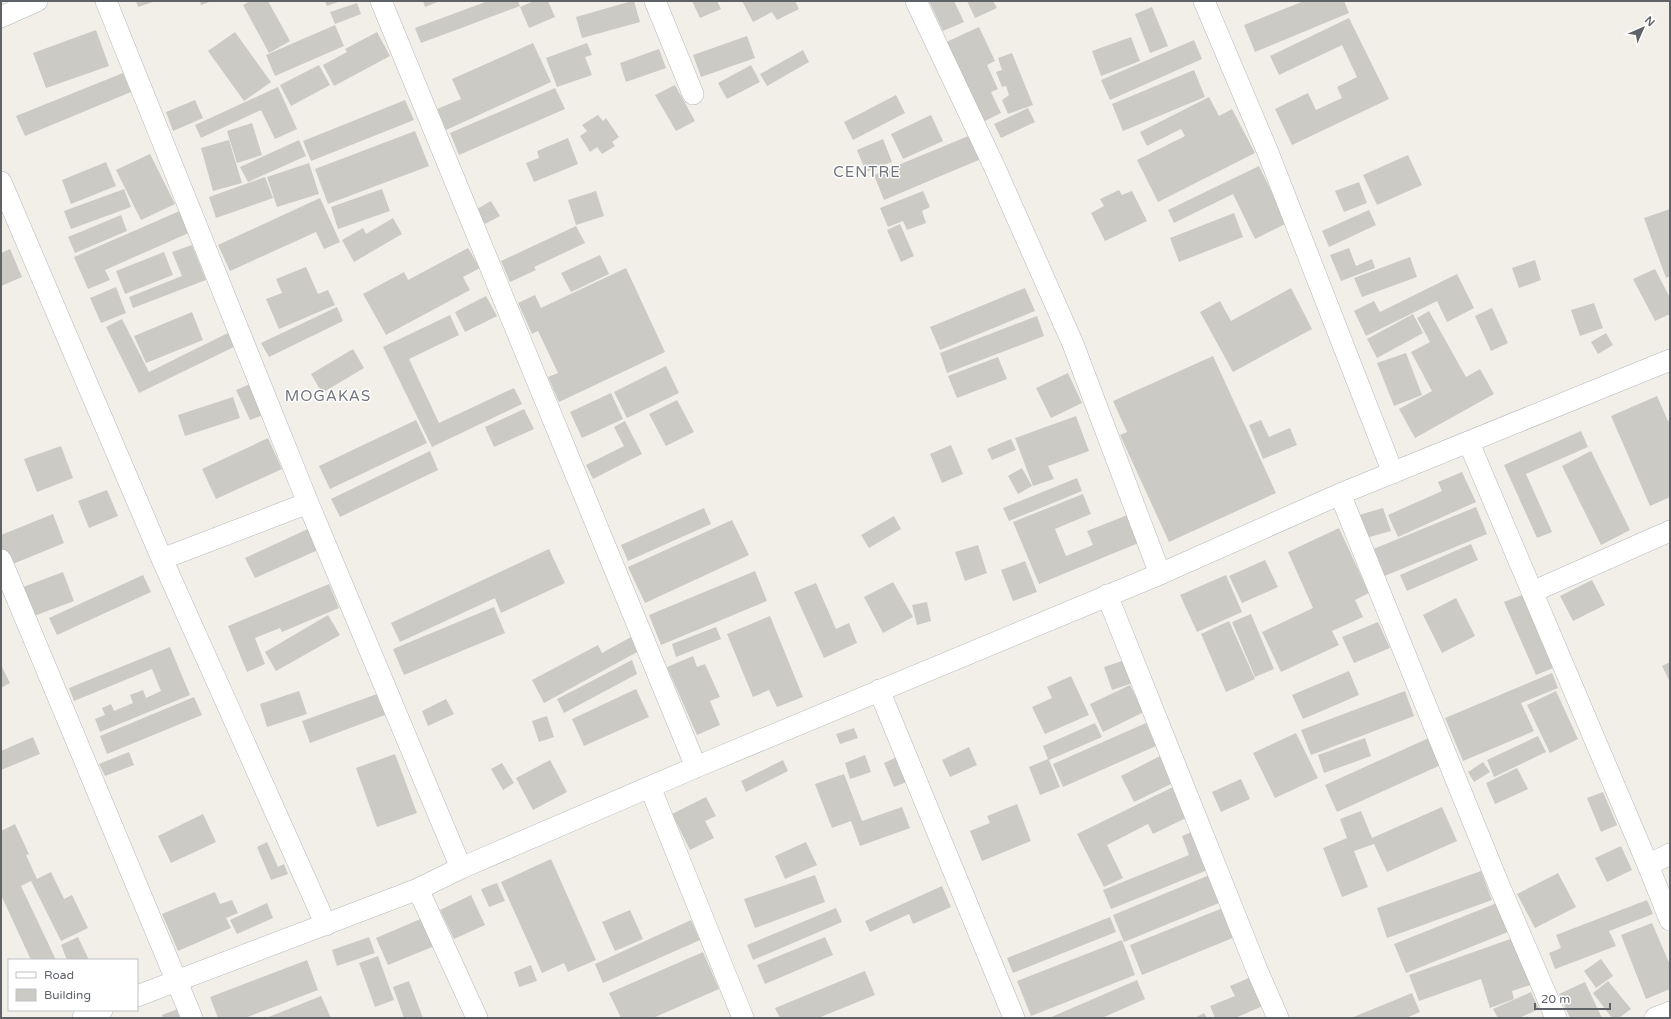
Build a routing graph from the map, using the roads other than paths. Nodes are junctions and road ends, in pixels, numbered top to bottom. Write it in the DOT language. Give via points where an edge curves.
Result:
graph roads {
  1 [pos="37,1"];
  2 [pos="106,1"];
  3 [pos="381,1"];
  4 [pos="655,1"];
  5 [pos="916,1"];
  6 [pos="1204,1"];
  7 [pos="1,17"];
  8 [pos="692,94"];
  9 [pos="1,182"];
  10 [pos="1670,360"];
  11 [pos="1468,442"];
  12 [pos="1393,473"];
  13 [pos="1340,494"];
  14 [pos="308,504"];
  15 [pos="1670,531"];
  16 [pos="162,559"];
  17 [pos="1,560"];
  18 [pos="1160,574"];
  19 [pos="1532,592"];
  20 [pos="1107,595"];
  21 [pos="879,690"];
  22 [pos="696,767"];
  23 [pos="650,786"];
  24 [pos="1670,854"];
  25 [pos="1648,865"];
  26 [pos="461,868"];
  27 [pos="418,889"];
  28 [pos="1670,920"];
  29 [pos="326,925"];
  30 [pos="175,980"];
  31 [pos="138,996"];
  32 [pos="100,1011"];
  33 [pos="1670,1012"];
  34 [pos="83,1018"];
  35 [pos="192,1018"];
  36 [pos="477,1018"];
  37 [pos="743,1018"];
  38 [pos="1014,1018"];
  39 [pos="1278,1018"];
  40 [pos="1556,1018"];
  41 [pos="1655,1018"];
  1 -- 7 [label="street"];
  2 -- 14 [label="street"];
  3 -- 22 [label="street"];
  4 -- 8 [label="street"];
  5 -- 18 [label="street" via="995,168 1073,344"];
  6 -- 12 [label="street" via="1269,155"];
  9 -- 16 [label="street"];
  10 -- 11 [label="street"];
  11 -- 12 [label="street"];
  11 -- 19 [label="street"];
  12 -- 13 [label="street"];
  13 -- 18 [label="street"];
  13 -- 40 [label="street" via="1498,883"];
  14 -- 16 [label="street"];
  14 -- 26 [label="street"];
  15 -- 19 [label="street"];
  16 -- 29 [label="street"];
  17 -- 30 [label="street"];
  18 -- 20 [label="street"];
  19 -- 25 [label="street"];
  20 -- 21 [label="street"];
  20 -- 39 [label="street"];
  21 -- 22 [label="street"];
  21 -- 38 [label="street"];
  22 -- 23 [label="street"];
  23 -- 26 [label="street"];
  23 -- 37 [label="street"];
  24 -- 25 [label="street"];
  25 -- 28 [label="street"];
  26 -- 27 [label="street"];
  27 -- 29 [label="street"];
  27 -- 36 [label="street"];
  29 -- 30 [label="street"];
  30 -- 31 [label="street"];
  30 -- 35 [label="street"];
  32 -- 34 [label="street"];
  33 -- 41 [label="street"];
}
